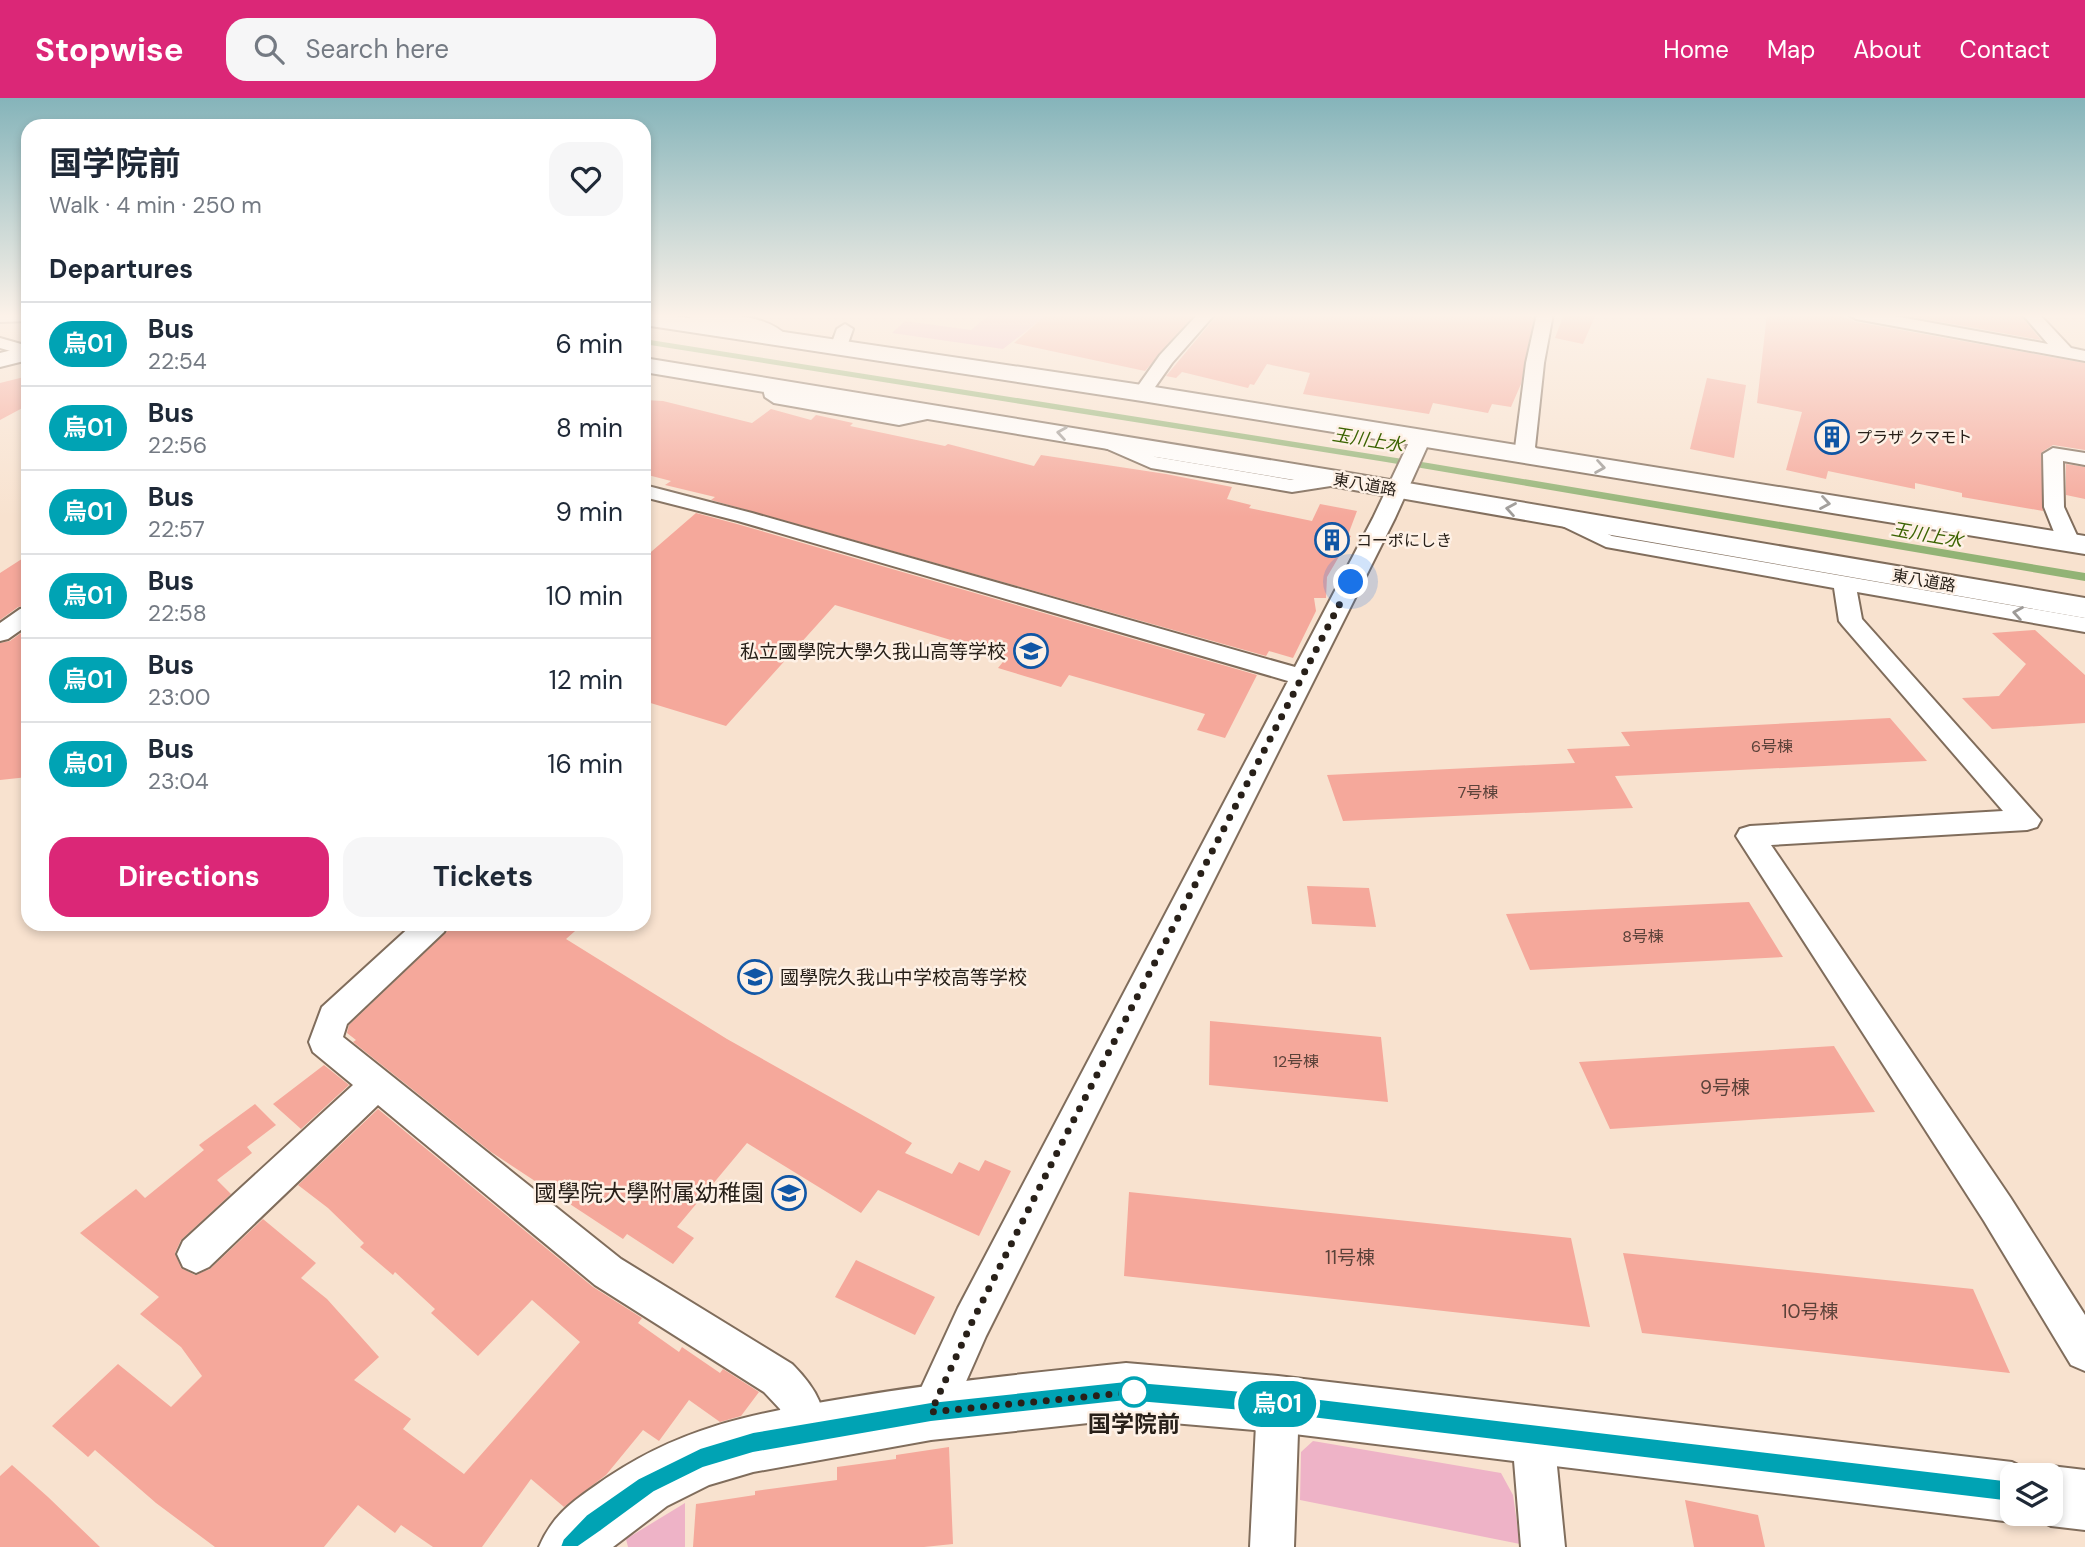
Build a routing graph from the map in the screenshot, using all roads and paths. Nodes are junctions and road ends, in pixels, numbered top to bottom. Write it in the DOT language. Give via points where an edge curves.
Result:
graph roads {
  1 [pos="750,382"];
  2 [pos="1089,382"];
  3 [pos="1150,382"];
  4 [pos="1533,382"];
  5 [pos="1142,393"];
  6 [pos="1416,448"];
  7 [pos="1533,456"];
  8 [pos="2085,459"];
  9 [pos="1398,485"];
  10 [pos="651,493"];
  11 [pos="1559,517"];
  12 [pos="2077,543"];
  13 [pos="1843,583"];
  14 [pos="2085,608"];
  15 [pos="21,619"];
  16 [pos="2085,625"];
  17 [pos="0,634"];
  18 [pos="1301,677"];
  19 [pos="425,931"];
  20 [pos="377,1084"];
  21 [pos="196,1254"];
  22 [pos="2085,1352"];
  23 [pos="1278,1404"];
  24 [pos="931,1412"];
  25 [pos="805,1432"];
  26 [pos="1533,1436"];
  27 [pos="2000,1491"];
  28 [pos="2063,1497"];
  29 [pos="2085,1500"];
  30 [pos="588,1539"];
  31 [pos="1272,1547"];
  32 [pos="1543,1547"];
  9 -- 1 [label="main road, 東八道路, one-way" via="1338,479"];
  2 -- 5 [label="main road"];
  3 -- 5 [label="street"];
  4 -- 7 [label="street" via="1525,448"];
  5 -- 6 [label="main road"];
  6 -- 7 [label="main road"];
  6 -- 9 [label="street"];
  7 -- 12 [label="main road, one-way"];
  8 -- 12 [label="street" via="2053,454 2054,507"];
  11 -- 9 [label="main road, 東八道路, one-way"];
  9 -- 18 [label="street"];
  10 -- 18 [label="street"];
  11 -- 13 [label="street" via="1606,541"];
  11 -- 14 [label="main road, 東八道路"];
  16 -- 13 [label="street, one-way"];
  13 -- 22 [label="street" via="1851,621 2027,820 1750,836 1997,1209"];
  15 -- 17 [label="street"];
  18 -- 24 [label="street" via="984,1297"];
  19 -- 20 [label="street" via="333,1017 325,1042"];
  20 -- 21 [label="street"];
  20 -- 25 [label="street" via="608,1272 778,1378 798,1399"];
  23 -- 24 [label="main road" via="1126,1391"];
  23 -- 26 [label="main road"];
  23 -- 31 [label="street"];
  24 -- 25 [label="main road"];
  25 -- 30 [label="main road" via="700,1458 646,1485"];
  26 -- 27 [label="main road"];
  26 -- 32 [label="street"];
  28 -- 29 [label="main road"];
}
